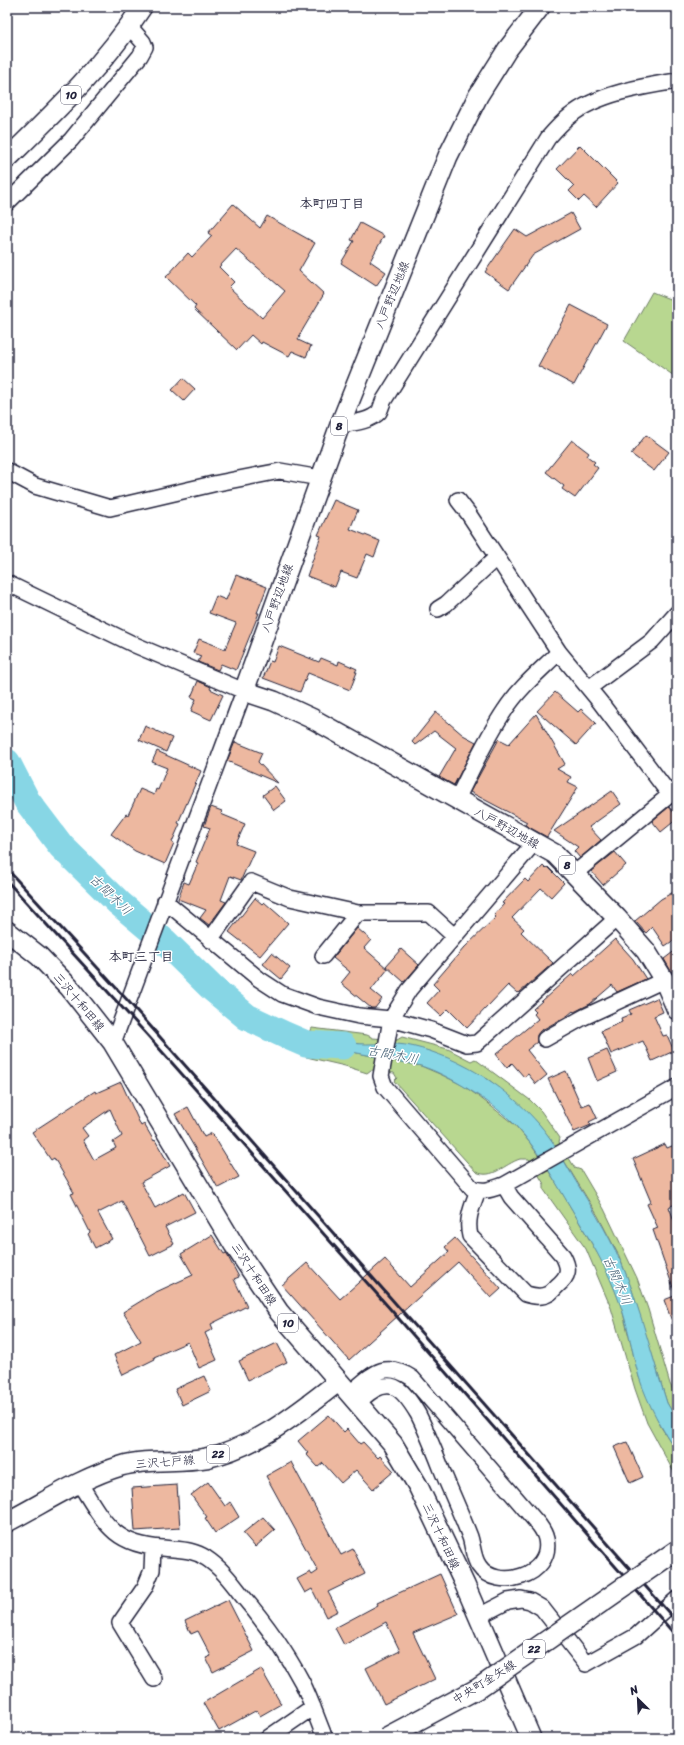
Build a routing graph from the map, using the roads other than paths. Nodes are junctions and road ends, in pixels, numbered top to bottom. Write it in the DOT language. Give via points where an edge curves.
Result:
graph roads {
  1 [pos="142,7"];
  2 [pos="540,7"];
  3 [pos="129,26"];
  4 [pos="677,81"];
  5 [pos="7,159"];
  6 [pos="7,203"];
  7 [pos="340,426"];
  8 [pos="7,470"];
  9 [pos="320,478"];
  10 [pos="458,500"];
  11 [pos="497,557"];
  12 [pos="7,583"];
  13 [pos="438,609"];
  14 [pos="677,613"];
  15 [pos="559,652"];
  16 [pos="589,688"];
  17 [pos="244,691"];
  18 [pos="674,792"];
  19 [pos="457,799"];
  20 [pos="534,843"];
  21 [pos="575,873"];
  22 [pos="163,906"];
  23 [pos="358,913"];
  24 [pos="617,918"];
  25 [pos="7,931"];
  26 [pos="454,936"];
  27 [pos="210,940"];
  28 [pos="323,956"];
  29 [pos="664,980"];
  30 [pos="677,1010"];
  31 [pos="390,1024"];
  32 [pos="545,1039"];
  33 [pos="113,1043"];
  34 [pos="677,1087"];
  35 [pos="504,1184"];
  36 [pos="478,1190"];
  37 [pos="348,1393"];
  38 [pos="80,1484"];
  39 [pos="7,1522"];
  40 [pos="153,1548"];
  41 [pos="677,1550"];
  42 [pos="677,1599"];
  43 [pos="479,1616"];
  44 [pos="154,1679"];
  45 [pos="312,1707"];
  46 [pos="268,1738"];
  47 [pos="325,1738"];
  48 [pos="385,1738"];
  49 [pos="531,1738"];
  1 -- 3 [label="main road, 10"];
  2 -- 7 [label="main road, 八戸野辺地線 / 8" via="507,50 478,96 448,156"];
  3 -- 5 [label="main road, 10" via="62,106"];
  3 -- 6 [label="street" via="145,47 140,56 71,140"];
  4 -- 7 [label="street" via="628,90 586,105 570,116 548,138 379,411 373,416"];
  7 -- 9 [label="main road, 八戸野辺地線 / 8"];
  8 -- 9 [label="street" via="35,486 110,508 280,471"];
  9 -- 17 [label="main road, 八戸野辺地線 / 8"];
  10 -- 11 [label="street"];
  11 -- 13 [label="street"];
  11 -- 15 [label="street"];
  12 -- 17 [label="street" via="134,645"];
  14 -- 16 [label="street" via="652,641"];
  15 -- 16 [label="street"];
  15 -- 19 [label="street" via="518,692 505,710"];
  16 -- 18 [label="street"];
  17 -- 19 [label="main road, 八戸野辺地線 / 8" via="274,701 313,719"];
  17 -- 22 [label="street"];
  18 -- 21 [label="street"];
  19 -- 20 [label="main road, 八戸野辺地線 / 8"];
  20 -- 21 [label="main road, 八戸野辺地線 / 8" via="555,854"];
  20 -- 26 [label="street"];
  21 -- 24 [label="main road, 八戸野辺地線 / 8"];
  22 -- 27 [label="street"];
  22 -- 33 [label="street"];
  23 -- 26 [label="street" via="429,913"];
  23 -- 27 [label="street" via="290,898 251,882"];
  23 -- 28 [label="street"];
  24 -- 29 [label="main road, 八戸野辺地線 / 8" via="646,951"];
  24 -- 31 [label="street" via="477,1043 467,1044 431,1030"];
  25 -- 33 [label="main road, 三沢十和田線 / 10" via="39,956 69,987"];
  26 -- 31 [label="street" via="409,990"];
  27 -- 31 [label="street" via="282,994 318,1007"];
  29 -- 30 [label="main road, 八戸野辺地線 / 8"];
  29 -- 32 [label="street" via="584,1017"];
  31 -- 36 [label="street" via="381,1076 385,1087 472,1188"];
  33 -- 37 [label="main road, 三沢十和田線 / 10" via="234,1246 274,1306"];
  34 -- 35 [label="street"];
  35 -- 36 [label="street" via="489,1191"];
  35 -- 36 [label="street" via="511,1197 568,1264 568,1274 548,1294 526,1294 470,1236 468,1216"];
  37 -- 37 [label="street" via="373,1374 384,1370 394,1369 412,1378 539,1525 546,1537 547,1548 545,1559 538,1568 524,1576 506,1579 485,1573 478,1566 470,1538 417,1413 400,1390 391,1386 380,1386 372,1390"];
  37 -- 38 [label="main road, 三沢七戸線 / 22" via="287,1421 238,1449 204,1458 122,1466"];
  37 -- 43 [label="main road, 三沢十和田線 / 10" via="393,1444 418,1486"];
  38 -- 39 [label="main road, 三沢七戸線 / 22"];
  38 -- 40 [label="street" via="112,1531 128,1542"];
  40 -- 44 [label="street" via="152,1570 145,1587 120,1623"];
  40 -- 45 [label="street" via="192,1550 219,1568 272,1634 302,1683"];
  41 -- 48 [label="main road, 中央町金矢線 / 22, bridge" via="477,1689"];
  42 -- 43 [label="street" via="636,1636 586,1664 542,1608 530,1601 521,1599 508,1602"];
  43 -- 49 [label="main road, 三沢十和田線 / 10"];
  45 -- 46 [label="street"];
  45 -- 47 [label="street"];
}
